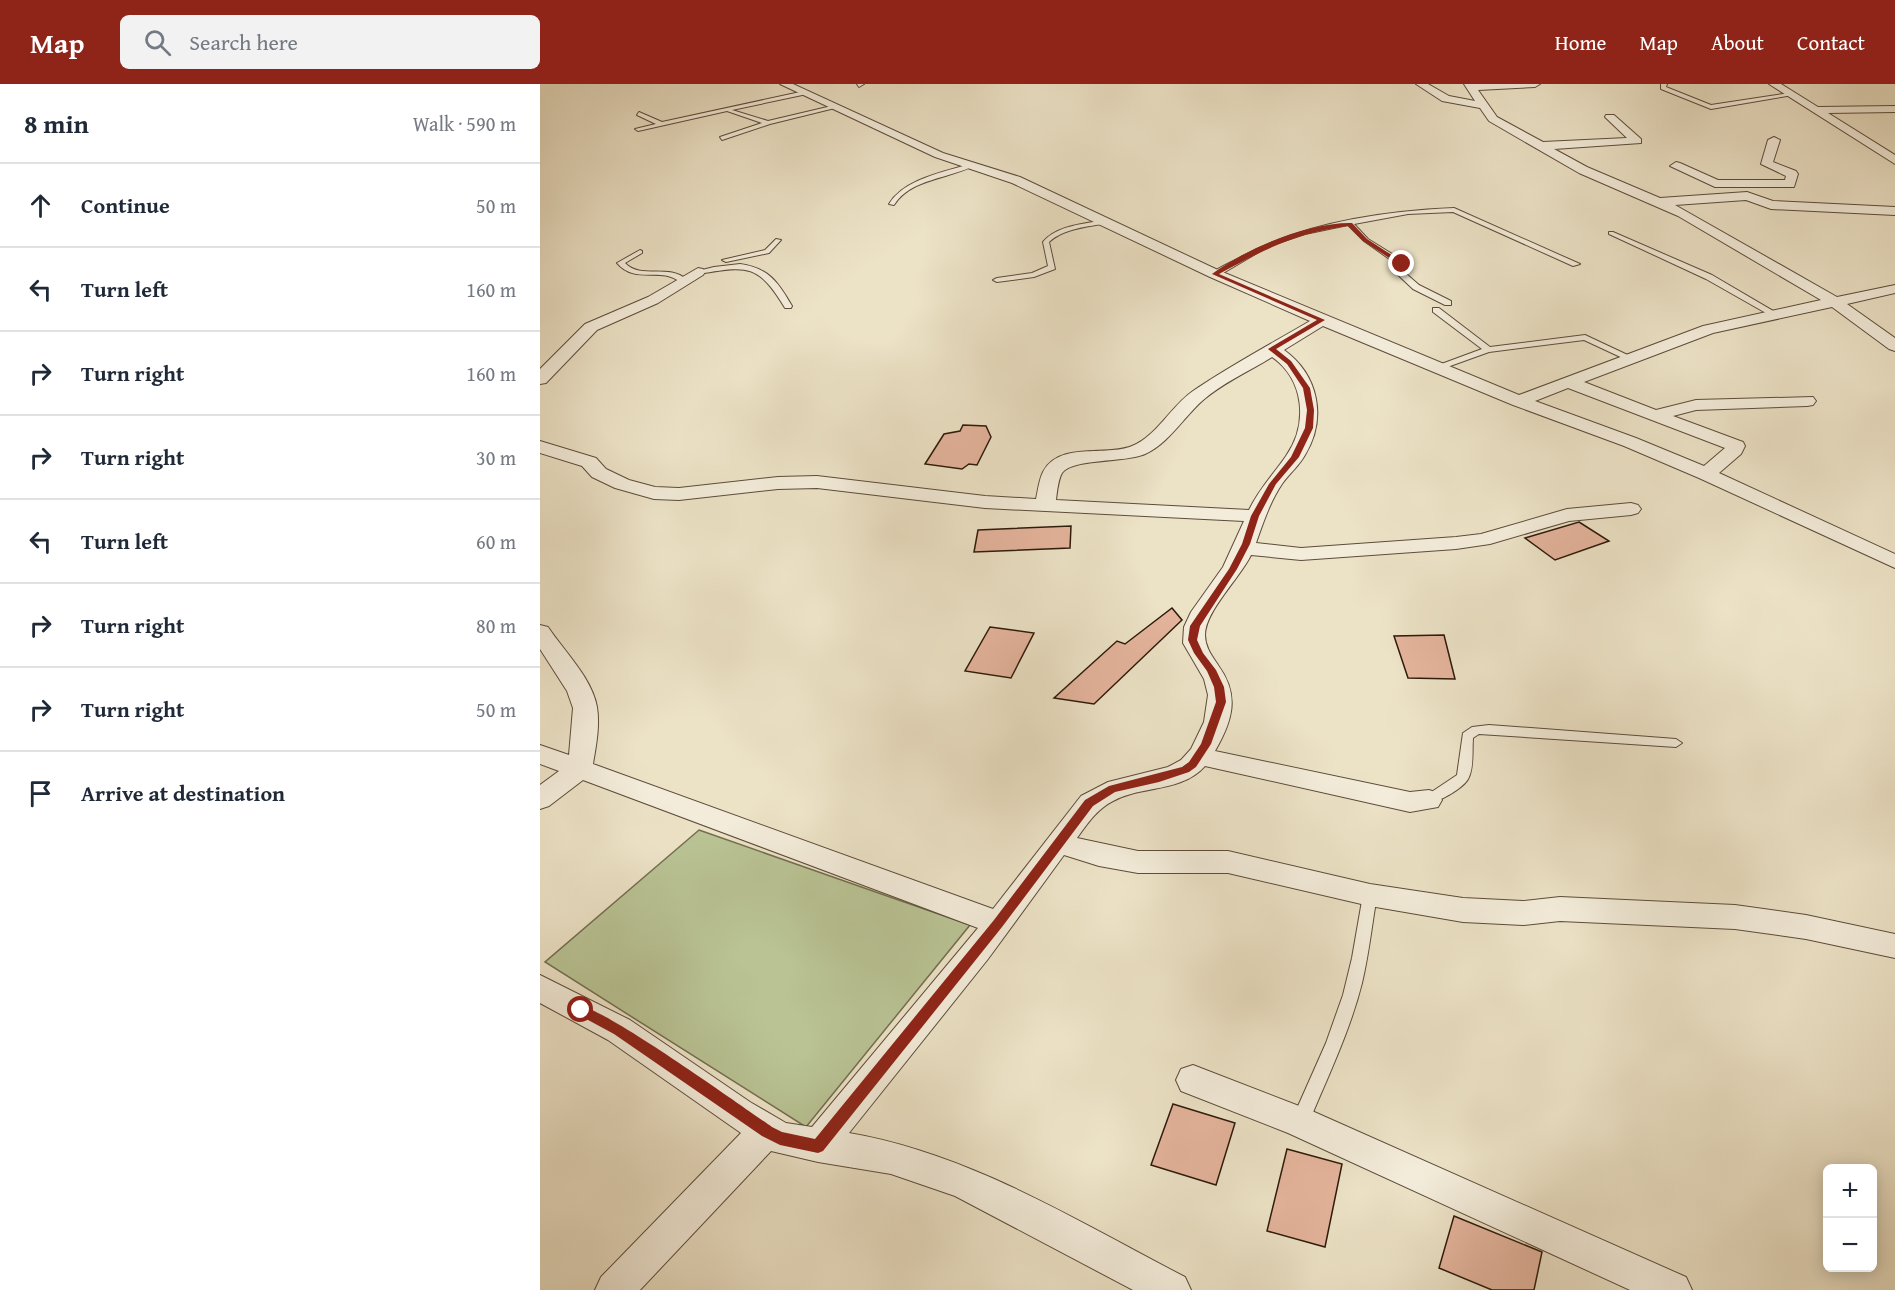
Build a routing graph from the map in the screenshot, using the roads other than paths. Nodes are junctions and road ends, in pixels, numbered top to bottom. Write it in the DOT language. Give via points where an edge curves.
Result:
graph roads {
  1 [pos="785,84"];
  2 [pos="1421,84"];
  3 [pos="1535,84"];
  4 [pos="1664,84"];
  5 [pos="1774,84"];
  6 [pos="1470,85"];
  7 [pos="806,93"];
  8 [pos="1790,95"];
  9 [pos="1484,105"];
  10 [pos="836,107"];
  11 [pos="1895,109"];
  12 [pos="726,110"];
  13 [pos="1815,110"];
  14 [pos="639,114"];
  15 [pos="1610,117"];
  16 [pos="768,123"];
  17 [pos="661,124"];
  18 [pos="638,129"];
  19 [pos="722,138"];
  20 [pos="1774,140"];
  21 [pos="1541,146"];
  22 [pos="1895,160"];
  23 [pos="972,165"];
  24 [pos="1676,166"];
  25 [pos="1715,183"];
  26 [pos="1739,197"];
  27 [pos="1659,202"];
  28 [pos="892,204"];
  29 [pos="1895,211"];
  30 [pos="1105,222"];
  31 [pos="1350,224"];
  32 [pos="1611,233"];
  33 [pos="778,240"];
  34 [pos="640,252"];
  35 [pos="1576,264"];
  36 [pos="698,272"];
  37 [pos="1215,274"];
  38 [pos="683,280"];
  39 [pos="997,280"];
  40 [pos="1895,289"];
  41 [pos="1835,302"];
  42 [pos="1448,303"];
  43 [pos="788,306"];
  44 [pos="1436,310"];
  45 [pos="1776,315"];
  46 [pos="1322,320"];
  47 [pos="1895,346"];
  48 [pos="1271,349"];
  49 [pos="1488,350"];
  50 [pos="1630,358"];
  51 [pos="1439,368"];
  52 [pos="540,379"];
  53 [pos="1567,382"];
  54 [pos="1519,401"];
  55 [pos="1807,401"];
  56 [pos="1657,415"];
  57 [pos="540,447"];
  58 [pos="1706,474"];
  59 [pos="1045,503"];
  60 [pos="1631,509"];
  61 [pos="1255,516"];
  62 [pos="1244,548"];
  63 [pos="1895,562"];
  64 [pos="540,632"];
  65 [pos="1676,742"];
  66 [pos="540,754"];
  67 [pos="1200,756"];
  68 [pos="580,769"];
  69 [pos="540,799"];
  70 [pos="1429,800"];
  71 [pos="1058,843"];
  72 [pos="1370,895"];
  73 [pos="998,923"];
  74 [pos="1895,946"];
  75 [pos="540,988"];
  76 [pos="1193,1080"];
  77 [pos="1300,1122"];
  78 [pos="767,1131"];
  79 [pos="818,1146"];
  80 [pos="614,1290"];
  81 [pos="1172,1290"];
  82 [pos="1673,1290"];
  1 -- 7 [label="street"];
  2 -- 9 [label="street" via="1446,99"];
  3 -- 6 [label="street"];
  4 -- 8 [label="lane" via="1663,88 1673,93 1711,107"];
  5 -- 8 [label="street"];
  6 -- 9 [label="street"];
  7 -- 10 [label="street"];
  7 -- 12 [label="lane"];
  8 -- 13 [label="street"];
  9 -- 21 [label="street" via="1493,119"];
  10 -- 16 [label="lane"];
  10 -- 23 [label="street" via="930,151"];
  11 -- 13 [label="street"];
  12 -- 16 [label="lane"];
  12 -- 17 [label="lane"];
  13 -- 22 [label="street"];
  14 -- 17 [label="lane"];
  15 -- 21 [label="street" via="1637,141"];
  16 -- 19 [label="lane"];
  17 -- 18 [label="lane"];
  20 -- 25 [label="street" via="1767,164 1792,174 1790,184"];
  21 -- 27 [label="street" via="1583,170"];
  23 -- 28 [label="lane" via="907,188 894,196"];
  23 -- 30 [label="street" via="1016,180"];
  24 -- 25 [label="street"];
  25 -- 26 [label="street"];
  26 -- 27 [label="street"];
  26 -- 29 [label="street" via="1771,205"];
  27 -- 41 [label="street"];
  30 -- 37 [label="street"];
  30 -- 39 [label="lane" via="1048,238 1053,263 1048,270"];
  31 -- 35 [label="lane" via="1408,212 1454,210"];
  31 -- 37 [label="lane" via="1319,228 1267,245"];
  31 -- 42 [label="lane" via="1365,240 1402,264 1400,273 1408,281"];
  32 -- 45 [label="lane" via="1709,277"];
  33 -- 36 [label="lane" via="767,252 721,261"];
  34 -- 38 [label="lane" via="621,263 635,272 674,274"];
  36 -- 38 [label="street"];
  36 -- 43 [label="lane" via="739,265 754,268 774,282"];
  37 -- 46 [label="street"];
  38 -- 52 [label="street" via="652,300 610,315 591,327"];
  40 -- 41 [label="street"];
  41 -- 45 [label="street"];
  41 -- 47 [label="street"];
  44 -- 49 [label="lane"];
  45 -- 50 [label="street" via="1709,329"];
  46 -- 48 [label="street"];
  46 -- 51 [label="street"];
  48 -- 59 [label="street" via="1197,396 1139,450 1077,458 1061,464 1052,473"];
  48 -- 61 [label="street" via="1298,373 1311,410 1309,428 1299,451 1273,484"];
  49 -- 50 [label="lane" via="1584,338"];
  49 -- 51 [label="lane"];
  50 -- 53 [label="street"];
  51 -- 54 [label="street"];
  53 -- 54 [label="street"];
  53 -- 56 [label="street"];
  54 -- 58 [label="street"];
  55 -- 56 [label="street" via="1696,405"];
  56 -- 58 [label="street" via="1736,446"];
  57 -- 59 [label="street" via="589,462 599,473 622,484 654,493 817,482 944,498"];
  58 -- 63 [label="street"];
  59 -- 61 [label="street"];
  60 -- 62 [label="street" via="1578,512 1483,540 1456,543 1301,554"];
  61 -- 62 [label="street"];
  62 -- 67 [label="street" via="1195,626 1192,640 1212,670 1221,702"];
  64 -- 68 [label="street" via="585,706"];
  65 -- 70 [label="lane" via="1476,730 1467,736 1463,777"];
  66 -- 68 [label="street"];
  67 -- 70 [label="street" via="1410,802"];
  67 -- 71 [label="street" via="1177,774 1127,784 1101,794 1089,803"];
  68 -- 69 [label="street"];
  68 -- 73 [label="street"];
  71 -- 72 [label="street" via="1138,862 1228,862"];
  71 -- 73 [label="street"];
  72 -- 74 [label="street" via="1495,913 1560,909 1735,917"];
  72 -- 77 [label="lane" via="1352,993"];
  73 -- 79 [label="street"];
  75 -- 78 [label="street" via="619,1030"];
  76 -- 77 [label="street"];
  77 -- 82 [label="street"];
  78 -- 79 [label="street" via="780,1138"];
  78 -- 80 [label="street"];
  79 -- 81 [label="street" via="891,1157 964,1182"];
}
